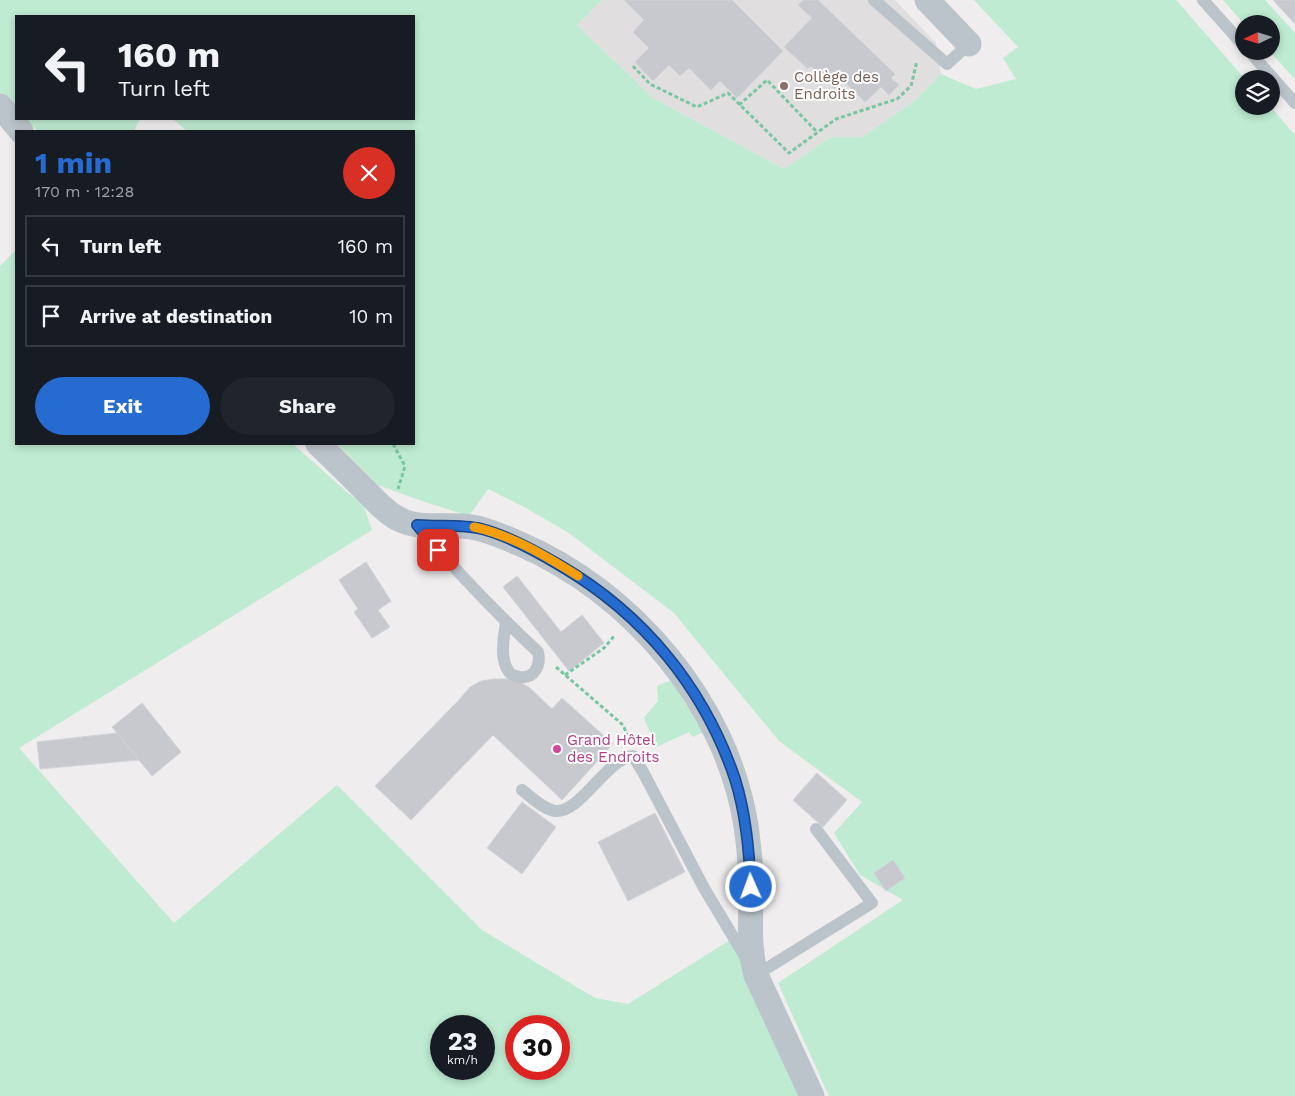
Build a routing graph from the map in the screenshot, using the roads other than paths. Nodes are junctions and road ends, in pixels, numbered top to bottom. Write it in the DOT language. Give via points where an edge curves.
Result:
graph roads {
  1 [pos="874,0"];
  2 [pos="927,0"];
  3 [pos="1203,0"];
  4 [pos="1235,36"];
  5 [pos="969,44"];
  6 [pos="1257,60"];
  7 [pos="1295,103"];
  8 [pos="0,106"];
  9 [pos="20,130"];
  10 [pos="319,445"];
  11 [pos="417,525"];
  12 [pos="506,622"];
  13 [pos="522,790"];
  14 [pos="816,829"];
  15 [pos="756,975"];
  16 [pos="812,1096"];
  1 -- 5 [label="lane" via="947,64"];
  2 -- 5 [label="street"];
  3 -- 4 [label="lane"];
  6 -- 7 [label="lane"];
  8 -- 9 [label="street"];
  10 -- 11 [label="street" via="382,507 401,521"];
  11 -- 12 [label="lane"];
  11 -- 15 [label="street" via="482,529 548,558 593,586 631,617 680,671 709,718 735,779 750,858 750,944"];
  12 -- 12 [label="lane" via="538,652 540,663 532,675 520,677 509,672 503,650"];
  13 -- 15 [label="lane" via="548,808 562,810 579,800 620,761 632,756"];
  14 -- 15 [label="lane" via="872,903"];
  15 -- 16 [label="street"];
}
